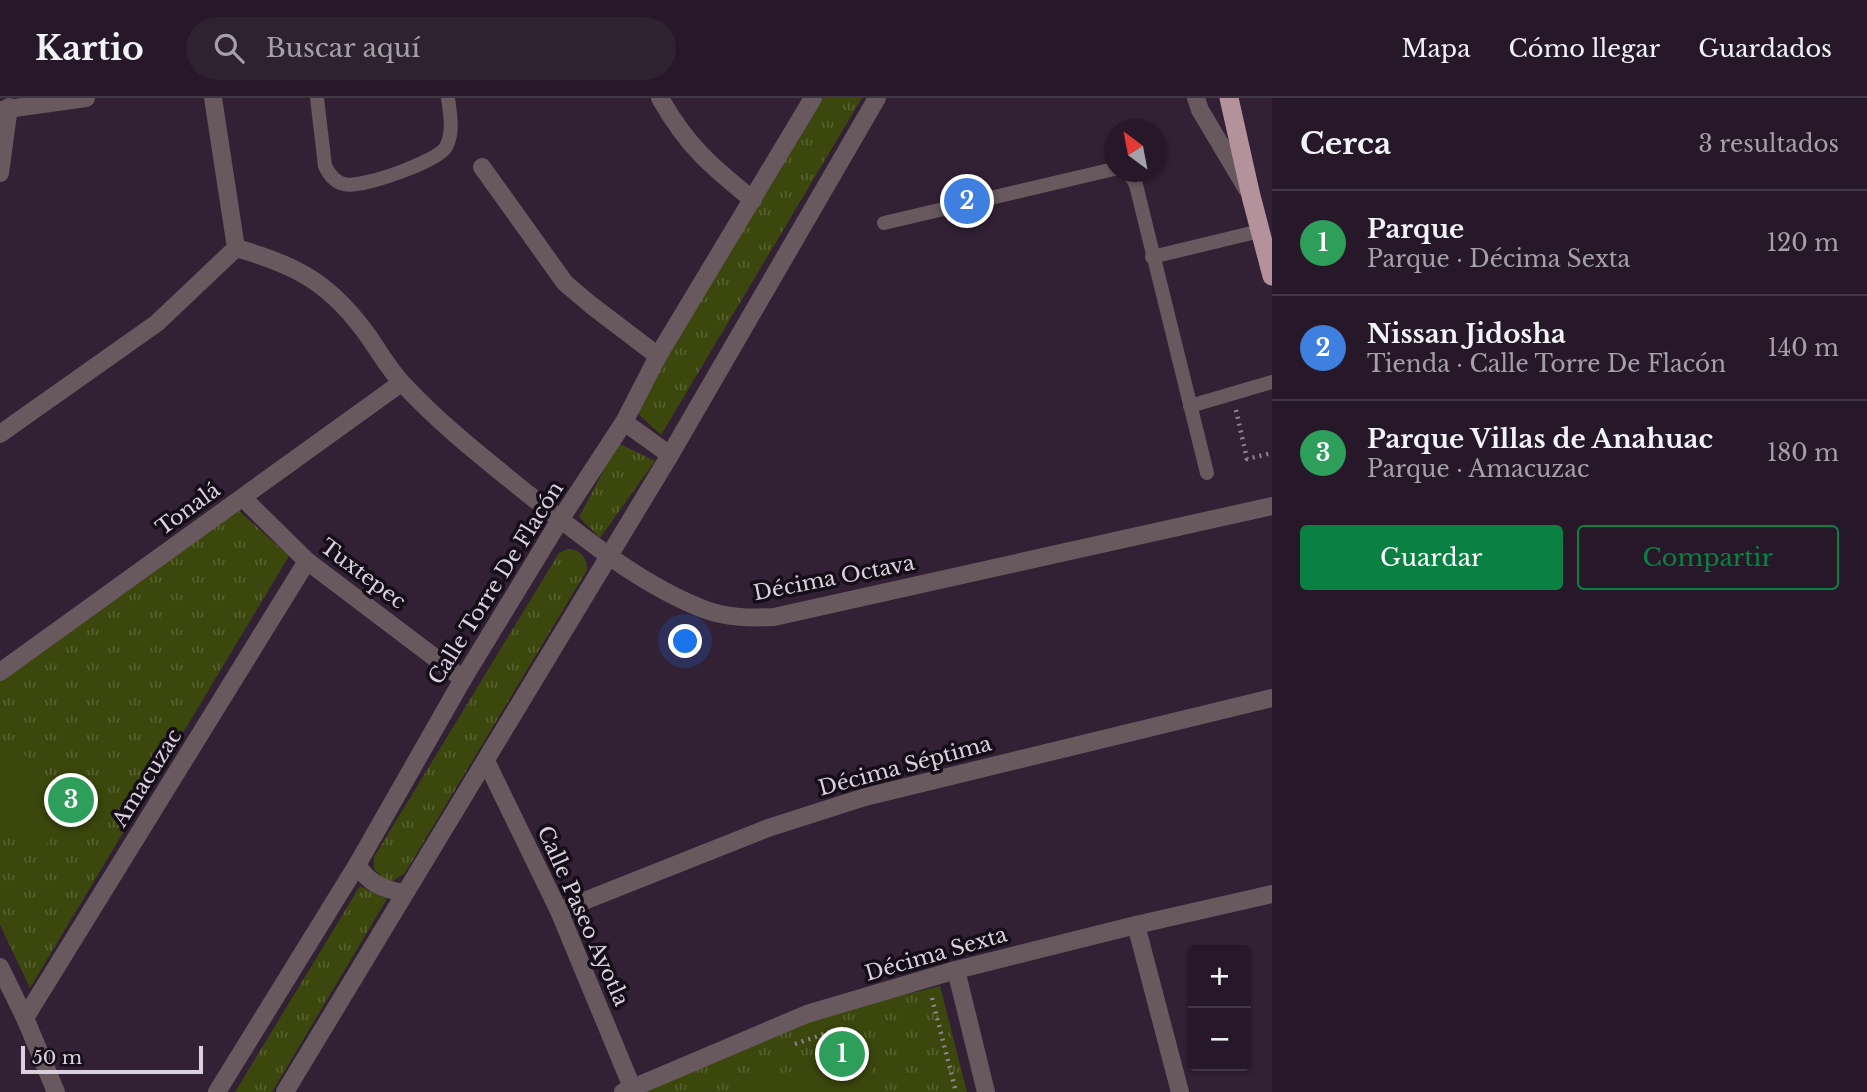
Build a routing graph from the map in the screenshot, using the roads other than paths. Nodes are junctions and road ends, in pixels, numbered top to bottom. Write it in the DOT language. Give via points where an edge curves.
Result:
graph roads {
  1 [pos="86,98"];
  2 [pos="213,98"];
  3 [pos="317,98"];
  4 [pos="448,98"];
  5 [pos="660,98"];
  6 [pos="813,98"];
  7 [pos="877,98"];
  8 [pos="1196,98"];
  9 [pos="1229,98"];
  10 [pos="4,108"];
  11 [pos="482,167"];
  12 [pos="1104,172"];
  13 [pos="0,173"];
  14 [pos="1134,182"];
  15 [pos="1251,196"];
  16 [pos="753,201"];
  17 [pos="884,223"];
  18 [pos="1260,231"];
  19 [pos="236,248"];
  20 [pos="1153,257"];
  21 [pos="1272,276"];
  22 [pos="658,356"];
  23 [pos="1272,382"];
  24 [pos="401,383"];
  25 [pos="1190,406"];
  26 [pos="624,422"];
  27 [pos="0,434"];
  28 [pos="670,455"];
  29 [pos="1207,473"];
  30 [pos="243,498"];
  31 [pos="1272,506"];
  32 [pos="560,520"];
  33 [pos="609,556"];
  34 [pos="307,561"];
  35 [pos="0,672"];
  36 [pos="463,679"];
  37 [pos="1272,698"];
  38 [pos="486,761"];
  39 [pos="357,865"];
  40 [pos="404,893"];
  41 [pos="1272,894"];
  42 [pos="559,911"];
  43 [pos="1136,925"];
  44 [pos="0,967"];
  45 [pos="956,970"];
  46 [pos="25,1018"];
  47 [pos="630,1091"];
  48 [pos="56,1092"];
  49 [pos="217,1092"];
  50 [pos="285,1092"];
  51 [pos="986,1092"];
  52 [pos="1180,1092"];
  1 -- 10 [label="street"];
  2 -- 19 [label="street"];
  3 -- 4 [label="lane" via="325,166 330,175 348,186 437,156 446,147 452,127"];
  5 -- 16 [label="street" via="677,128 706,162"];
  6 -- 16 [label="street, Calle Torre De Flacón"];
  7 -- 28 [label="street"];
  8 -- 15 [label="street"];
  9 -- 15 [label="highway"];
  10 -- 13 [label="street"];
  11 -- 22 [label="street" via="565,283"];
  12 -- 17 [label="lane"];
  14 -- 20 [label="lane"];
  15 -- 18 [label="highway"];
  16 -- 22 [label="street, Calle Torre De Flacón"];
  18 -- 20 [label="lane"];
  18 -- 21 [label="highway"];
  19 -- 24 [label="street, Décima Octava" via="276,260 317,282 361,327"];
  19 -- 27 [label="street" via="157,323"];
  20 -- 25 [label="lane"];
  22 -- 26 [label="street, Calle Torre De Flacón"];
  23 -- 25 [label="lane"];
  24 -- 30 [label="street, Tonalá"];
  24 -- 32 [label="street, Décima Octava" via="447,429"];
  25 -- 29 [label="lane"];
  26 -- 28 [label="street"];
  26 -- 32 [label="street, Calle Torre De Flacón"];
  28 -- 33 [label="street"];
  30 -- 34 [label="street, Tuxtepec"];
  30 -- 35 [label="street, Tonalá"];
  31 -- 33 [label="street, Décima Octava" via="774,617 740,619 707,610 663,591"];
  32 -- 33 [label="street, Décima Octava"];
  32 -- 36 [label="street, Calle Torre De Flacón"];
  33 -- 38 [label="street"];
  34 -- 36 [label="street, Tuxtepec"];
  34 -- 46 [label="street, Amacuzac"];
  36 -- 39 [label="street, Calle Torre De Flacón"];
  37 -- 42 [label="street, Décima Séptima" via="865,797 768,828"];
  38 -- 40 [label="street"];
  38 -- 42 [label="street, Calle Paseo Ayotla"];
  39 -- 40 [label="street" via="373,884"];
  39 -- 49 [label="street, Calle Torre De Flacón"];
  40 -- 50 [label="street"];
  41 -- 43 [label="street, Décima Sexta"];
  42 -- 47 [label="street, Calle Paseo Ayotla"];
  43 -- 45 [label="street, Décima Sexta"];
  43 -- 52 [label="street"];
  44 -- 46 [label="street"];
  45 -- 47 [label="street, Décima Sexta" via="807,1014"];
  45 -- 51 [label="street"];
  46 -- 48 [label="street"];
}
